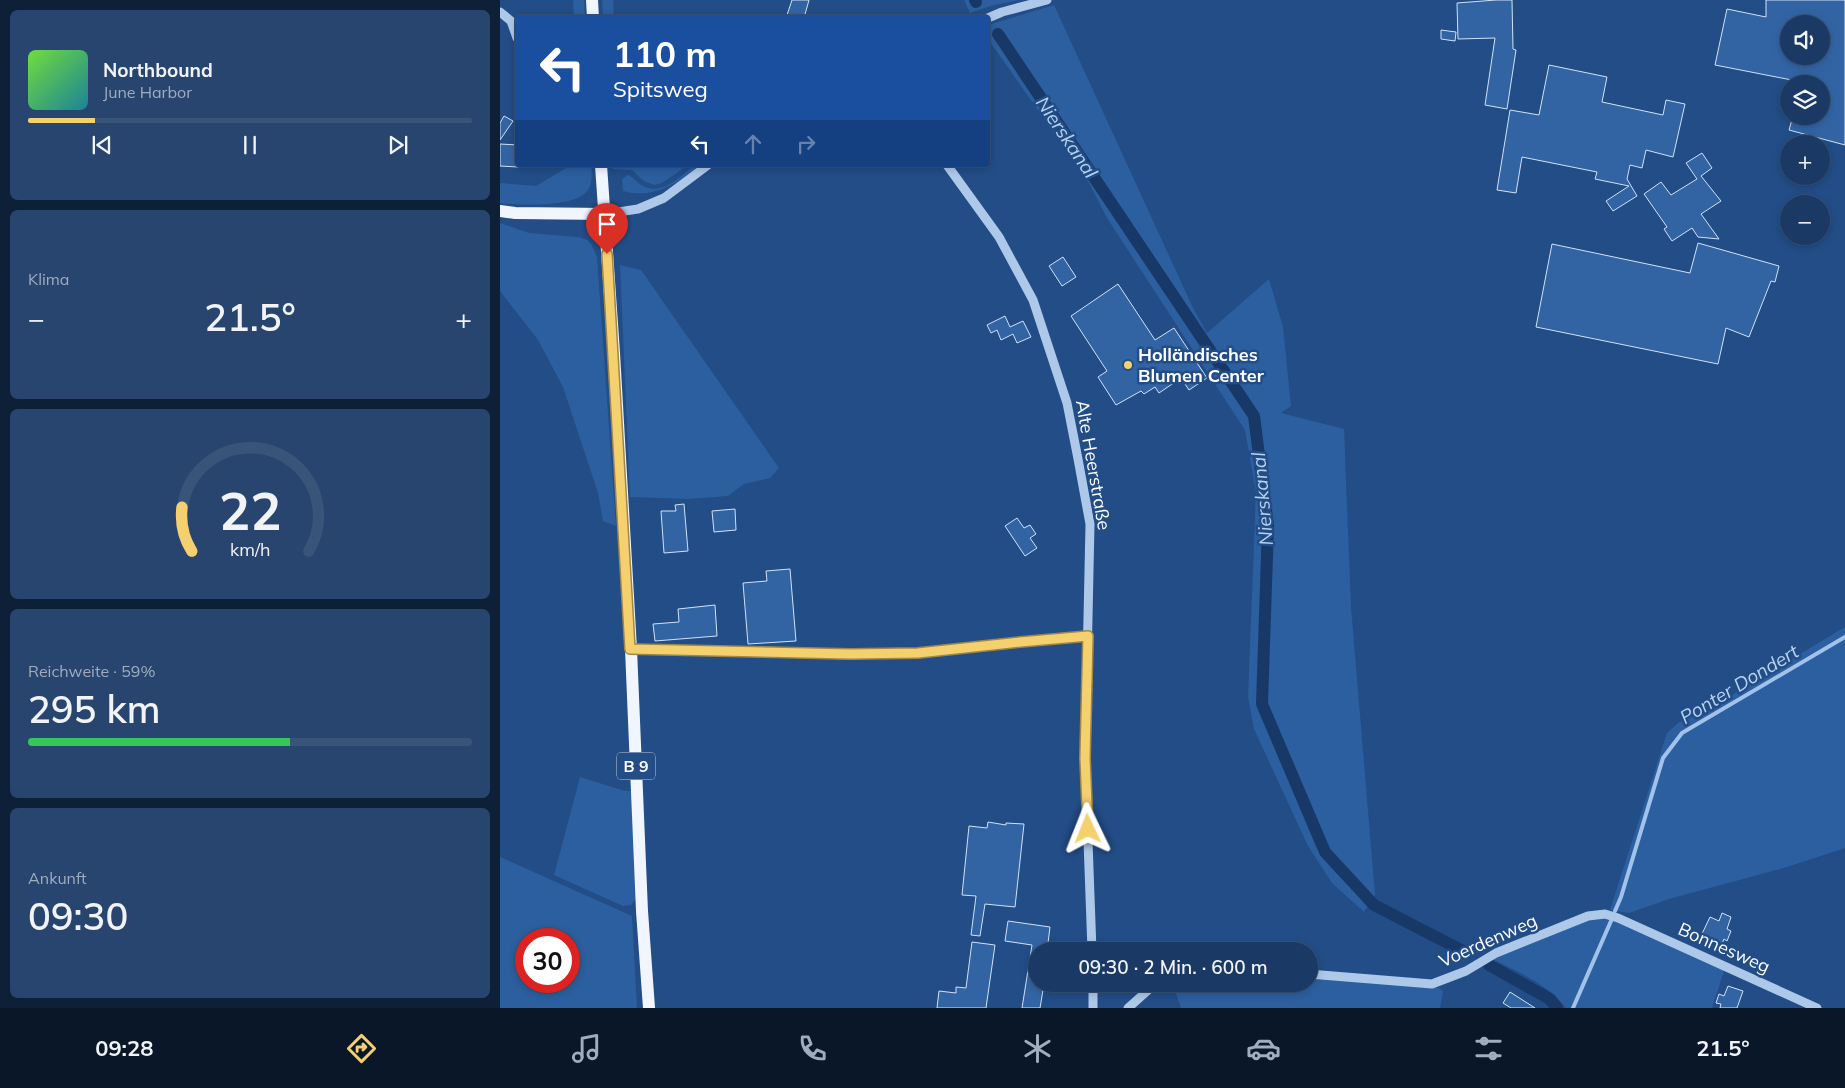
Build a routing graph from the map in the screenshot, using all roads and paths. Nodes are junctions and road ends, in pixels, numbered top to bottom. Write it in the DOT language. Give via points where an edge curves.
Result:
graph roads {
  1 [pos="592,0"];
  2 [pos="1047,0"];
  3 [pos="500,12"];
  4 [pos="593,15"];
  5 [pos="990,17"];
  6 [pos="515,32"];
  7 [pos="601,167"];
  8 [pos="705,167"];
  9 [pos="948,167"];
  10 [pos="500,212"];
  11 [pos="604,214"];
  12 [pos="1088,636"];
  13 [pos="630,649"];
  14 [pos="1618,918"];
  15 [pos="1092,942"];
  16 [pos="1318,975"];
  17 [pos="1093,992"];
  18 [pos="1147,992"];
  19 [pos="1133,1007"];
  20 [pos="649,1008"];
  21 [pos="1094,1008"];
  22 [pos="1817,1008"];
  1 -- 4 [label="main road"];
  2 -- 5 [label="street"];
  3 -- 6 [label="street" via="511,21"];
  7 -- 11 [label="main road, B 9"];
  8 -- 11 [label="street" via="664,198 638,208"];
  9 -- 12 [label="street, Alte Heerstraße" via="999,237 1034,300 1062,386 1090,524"];
  10 -- 11 [label="main road"];
  11 -- 13 [label="main road, B 9"];
  12 -- 13 [label="street" via="918,653"];
  12 -- 15 [label="street, Alte Heerstraße" via="1085,758"];
  13 -- 20 [label="main road, B 9"];
  14 -- 16 [label="street, Voerdenweg" via="1604,914 1588,916 1496,953 1466,971 1432,984"];
  14 -- 22 [label="street, Bonnesweg"];
  17 -- 21 [label="street"];
  18 -- 19 [label="street"];
}
